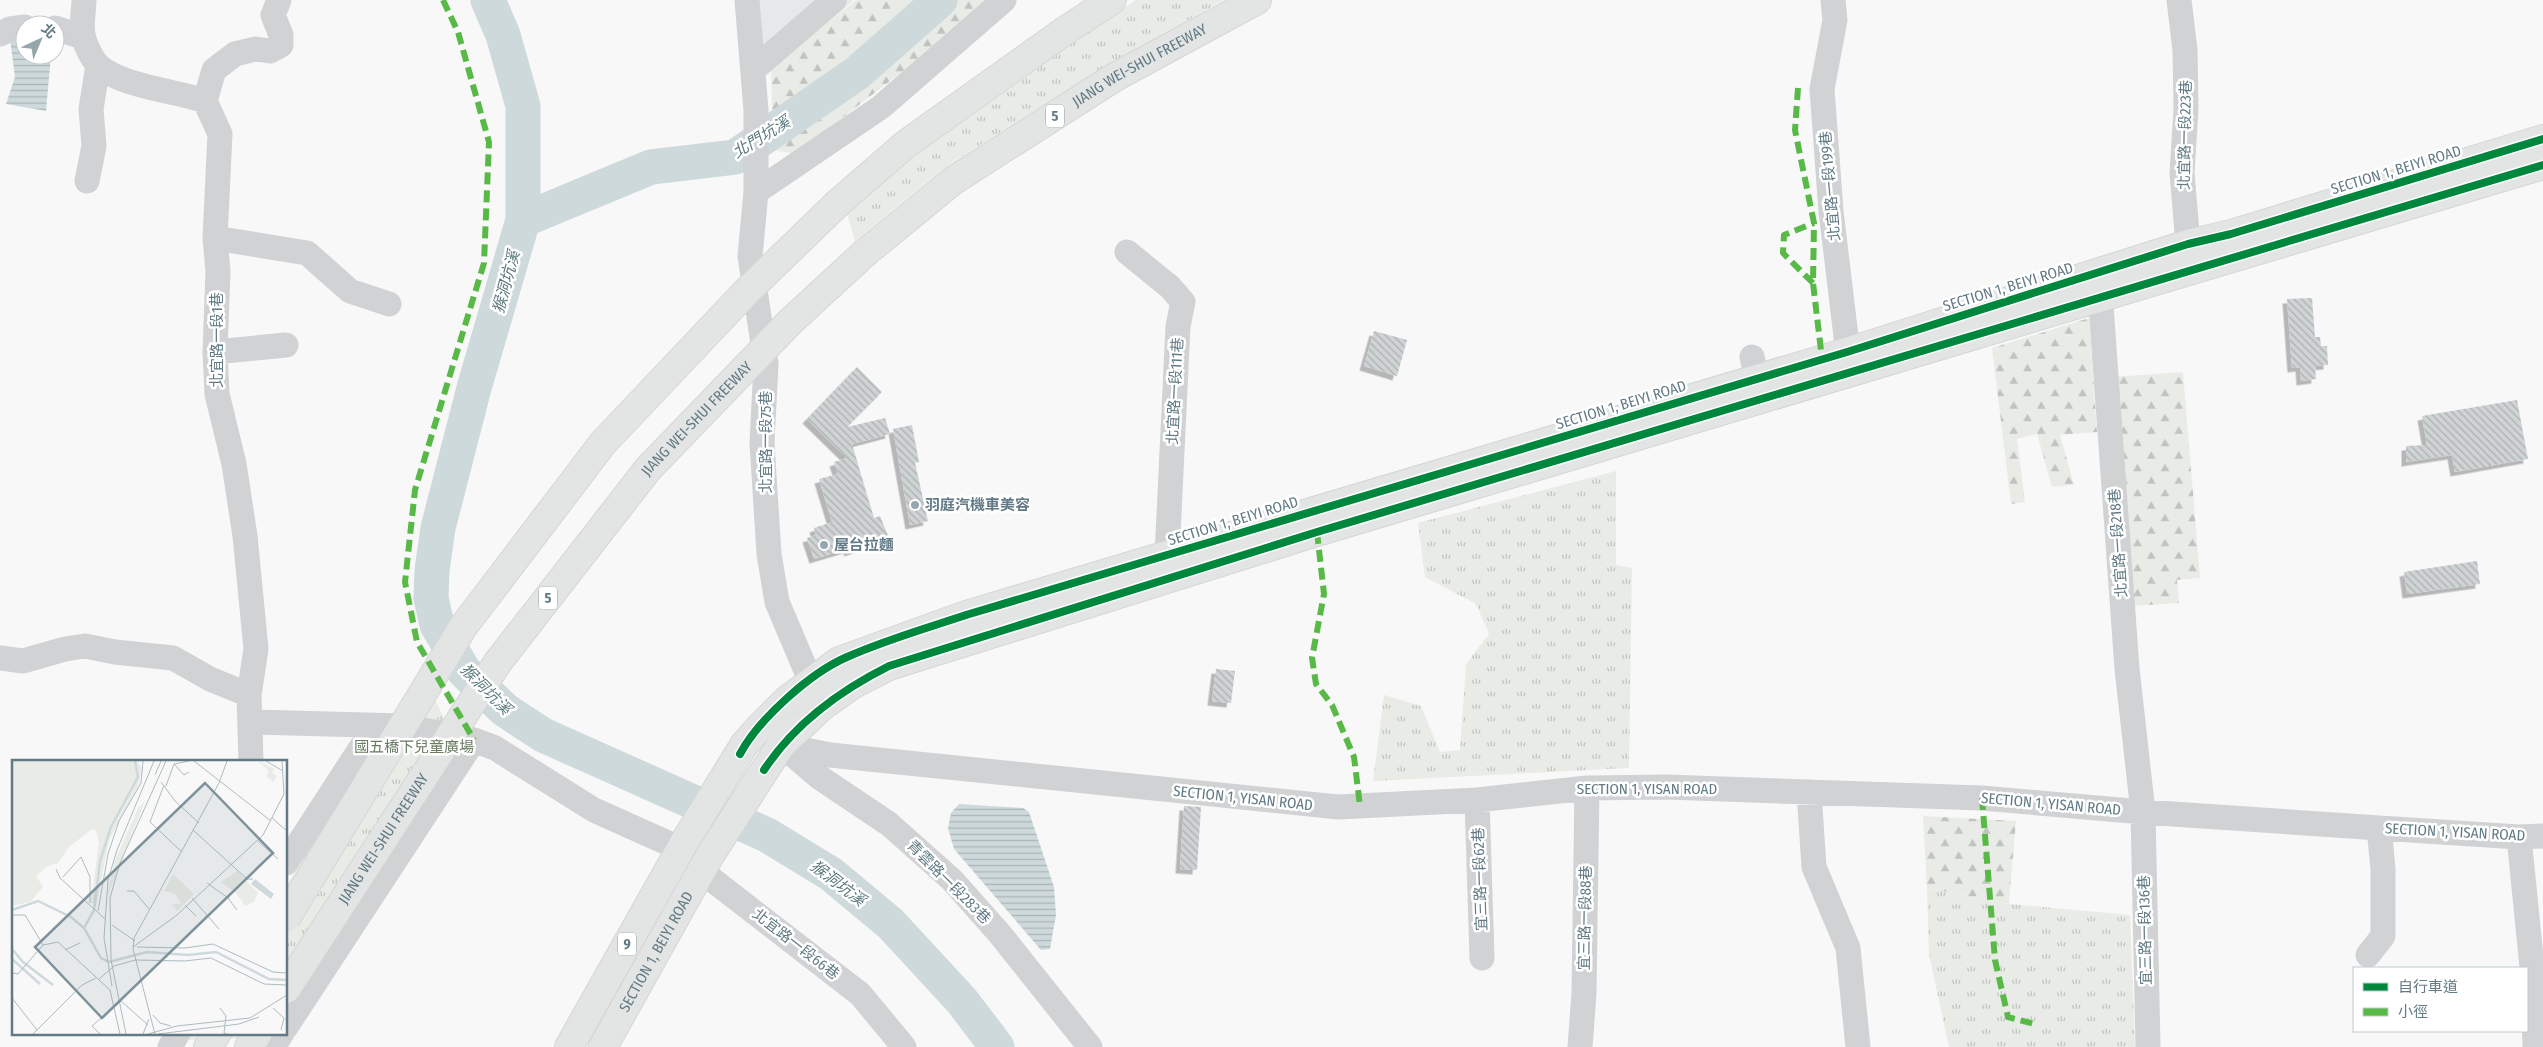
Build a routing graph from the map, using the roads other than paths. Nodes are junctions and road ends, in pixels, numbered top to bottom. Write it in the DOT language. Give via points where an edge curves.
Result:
graph roads {
  1 [pos="84,0"];
  2 [pos="279,0"];
  3 [pos="748,0"];
  4 [pos="834,0"];
  5 [pos="1004,0"];
  6 [pos="1112,0"];
  7 [pos="1257,0"];
  8 [pos="1833,0"];
  9 [pos="2179,0"];
  10 [pos="15,29"];
  11 [pos="65,31"];
  12 [pos="0,34"];
  13 [pos="83,37"];
  14 [pos="98,65"];
  15 [pos="753,70"];
  16 [pos="205,101"];
  17 [pos="2543,140"];
  18 [pos="2543,165"];
  19 [pos="756,180"];
  20 [pos="87,181"];
  21 [pos="215,238"];
  22 [pos="1127,252"];
  23 [pos="2191,257"];
  24 [pos="2099,285"];
  25 [pos="389,304"];
  26 [pos="286,345"];
  27 [pos="215,352"];
  28 [pos="1849,362"];
  29 [pos="1168,556"];
  30 [pos="0,658"];
  31 [pos="810,681"];
  32 [pos="249,695"];
  33 [pos="821,707"];
  34 [pos="251,722"];
  35 [pos="375,726"];
  36 [pos="760,727"];
  37 [pos="474,740"];
  38 [pos="781,745"];
  39 [pos="251,760"];
  40 [pos="1587,788"];
  41 [pos="1809,792"];
  42 [pos="1477,800"];
  43 [pos="2143,812"];
  44 [pos="2379,828"];
  45 [pos="2531,836"];
  46 [pos="683,845"];
  47 [pos="288,861"];
  48 [pos="705,864"];
  49 [pos="288,915"];
  50 [pos="2368,955"];
  51 [pos="1482,958"];
  52 [pos="288,986"];
  53 [pos="288,1024"];
  54 [pos="177,1034"];
  55 [pos="216,1034"];
  56 [pos="257,1034"];
  57 [pos="281,1034"];
  58 [pos="170,1047"];
  59 [pos="208,1047"];
  60 [pos="249,1047"];
  61 [pos="273,1047"];
  62 [pos="569,1047"];
  63 [pos="603,1047"];
  64 [pos="904,1047"];
  65 [pos="1090,1047"];
  66 [pos="1580,1047"];
  67 [pos="1858,1047"];
  68 [pos="2148,1047"];
  69 [pos="2535,1047"];
  1 -- 13 [label="street"];
  2 -- 16 [label="street" via="273,15 281,35 281,45 270,51 256,49 235,54 214,70"];
  3 -- 15 [label="street"];
  4 -- 15 [label="street"];
  5 -- 19 [label="street" via="881,106"];
  6 -- 49 [label="main road, bridge" via="906,144 839,202 746,292 603,443 463,626"];
  7 -- 52 [label="main road, JIANG WEI-SHUI FREEWAY / 5, bridge" via="1115,77 954,180 866,252 784,328 648,469 498,662"];
  8 -- 28 [label="street, 北宜路一段199巷" via="1835,20 1822,89 1831,211"];
  9 -- 23 [label="street, 北宜路一段223巷" via="2185,50 2182,173"];
  10 -- 12 [label="street"];
  11 -- 13 [label="street"];
  13 -- 14 [label="street"];
  14 -- 16 [label="street" via="114,75"];
  14 -- 20 [label="street" via="92,110 94,146"];
  15 -- 19 [label="street, 北宜路一段75巷"];
  16 -- 21 [label="street, 北宜路一段1巷" via="220,134"];
  17 -- 23 [label="main road, SECTION 1, BEIYI ROAD / 9" via="2231,234"];
  18 -- 23 [label="main road, SECTION 1, BEIYI ROAD / 9"];
  19 -- 31 [label="street, 北宜路一段75巷" via="750,256 766,364 762,443 769,554 777,602"];
  21 -- 25 [label="street" via="307,253 350,291"];
  21 -- 27 [label="street, 北宜路一段1巷" via="218,271"];
  22 -- 29 [label="street, 北宜路一段111巷" via="1170,287 1183,302 1178,326"];
  23 -- 24 [label="main road, SECTION 1, BEIYI ROAD / 9"];
  24 -- 28 [label="main road, SECTION 1, BEIYI ROAD / 9"];
  24 -- 43 [label="street, 北宜路一段218巷" via="2128,669"];
  26 -- 27 [label="street"];
  27 -- 32 [label="street, 北宜路一段1巷" via="217,394 234,464 246,536 256,649"];
  28 -- 29 [label="main road, SECTION 1, BEIYI ROAD / 9" via="1755,368"];
  28 -- 33 [label="main road, SECTION 1, BEIYI ROAD / 9" via="889,666 852,685"];
  29 -- 31 [label="main road, SECTION 1, BEIYI ROAD / 9" via="966,614 848,656"];
  30 -- 32 [label="street" via="23,661 85,646 173,658 210,679"];
  31 -- 33 [label="street, 北宜路一段75巷"];
  31 -- 36 [label="main road, SECTION 1, BEIYI ROAD / 9"];
  32 -- 34 [label="street, 北宜路一段1巷"];
  33 -- 38 [label="main road, SECTION 1, BEIYI ROAD / 9"];
  34 -- 35 [label="street"];
  34 -- 39 [label="street, 北宜路一段1巷"];
  35 -- 37 [label="street" via="403,726"];
  35 -- 47 [label="street"];
  36 -- 38 [label="street, SECTION 1, YISAN ROAD"];
  36 -- 46 [label="main road, SECTION 1, BEIYI ROAD / 9"];
  37 -- 46 [label="street" via="495,748 594,810"];
  37 -- 53 [label="street"];
  38 -- 42 [label="street, SECTION 1, YISAN ROAD" via="830,755 1338,807"];
  38 -- 48 [label="main road, SECTION 1, BEIYI ROAD / 9"];
  38 -- 65 [label="street, 青雲路一段283巷" via="819,777 889,824 952,880"];
  40 -- 41 [label="street, SECTION 1, YISAN ROAD"];
  40 -- 42 [label="street, SECTION 1, YISAN ROAD"];
  40 -- 66 [label="street, 宜三路一段88巷" via="1584,993"];
  41 -- 43 [label="street, SECTION 1, YISAN ROAD" via="1982,798"];
  41 -- 67 [label="street" via="1814,867 1848,948"];
  42 -- 51 [label="street, 宜三路一段62巷"];
  43 -- 44 [label="street, SECTION 1, YISAN ROAD"];
  43 -- 68 [label="street, 宜三路一段136巷"];
  44 -- 45 [label="street, SECTION 1, YISAN ROAD"];
  44 -- 50 [label="street" via="2383,936"];
  45 -- 69 [label="street"];
  46 -- 48 [label="street, 北宜路一段66巷"];
  46 -- 62 [label="main road, SECTION 1, BEIYI ROAD / 9"];
  48 -- 63 [label="main road, SECTION 1, BEIYI ROAD / 9"];
  48 -- 64 [label="street, 北宜路一段66巷" via="860,994"];
  54 -- 58 [label="street"];
  55 -- 59 [label="main road"];
  56 -- 60 [label="main road"];
  57 -- 61 [label="street"];
}
